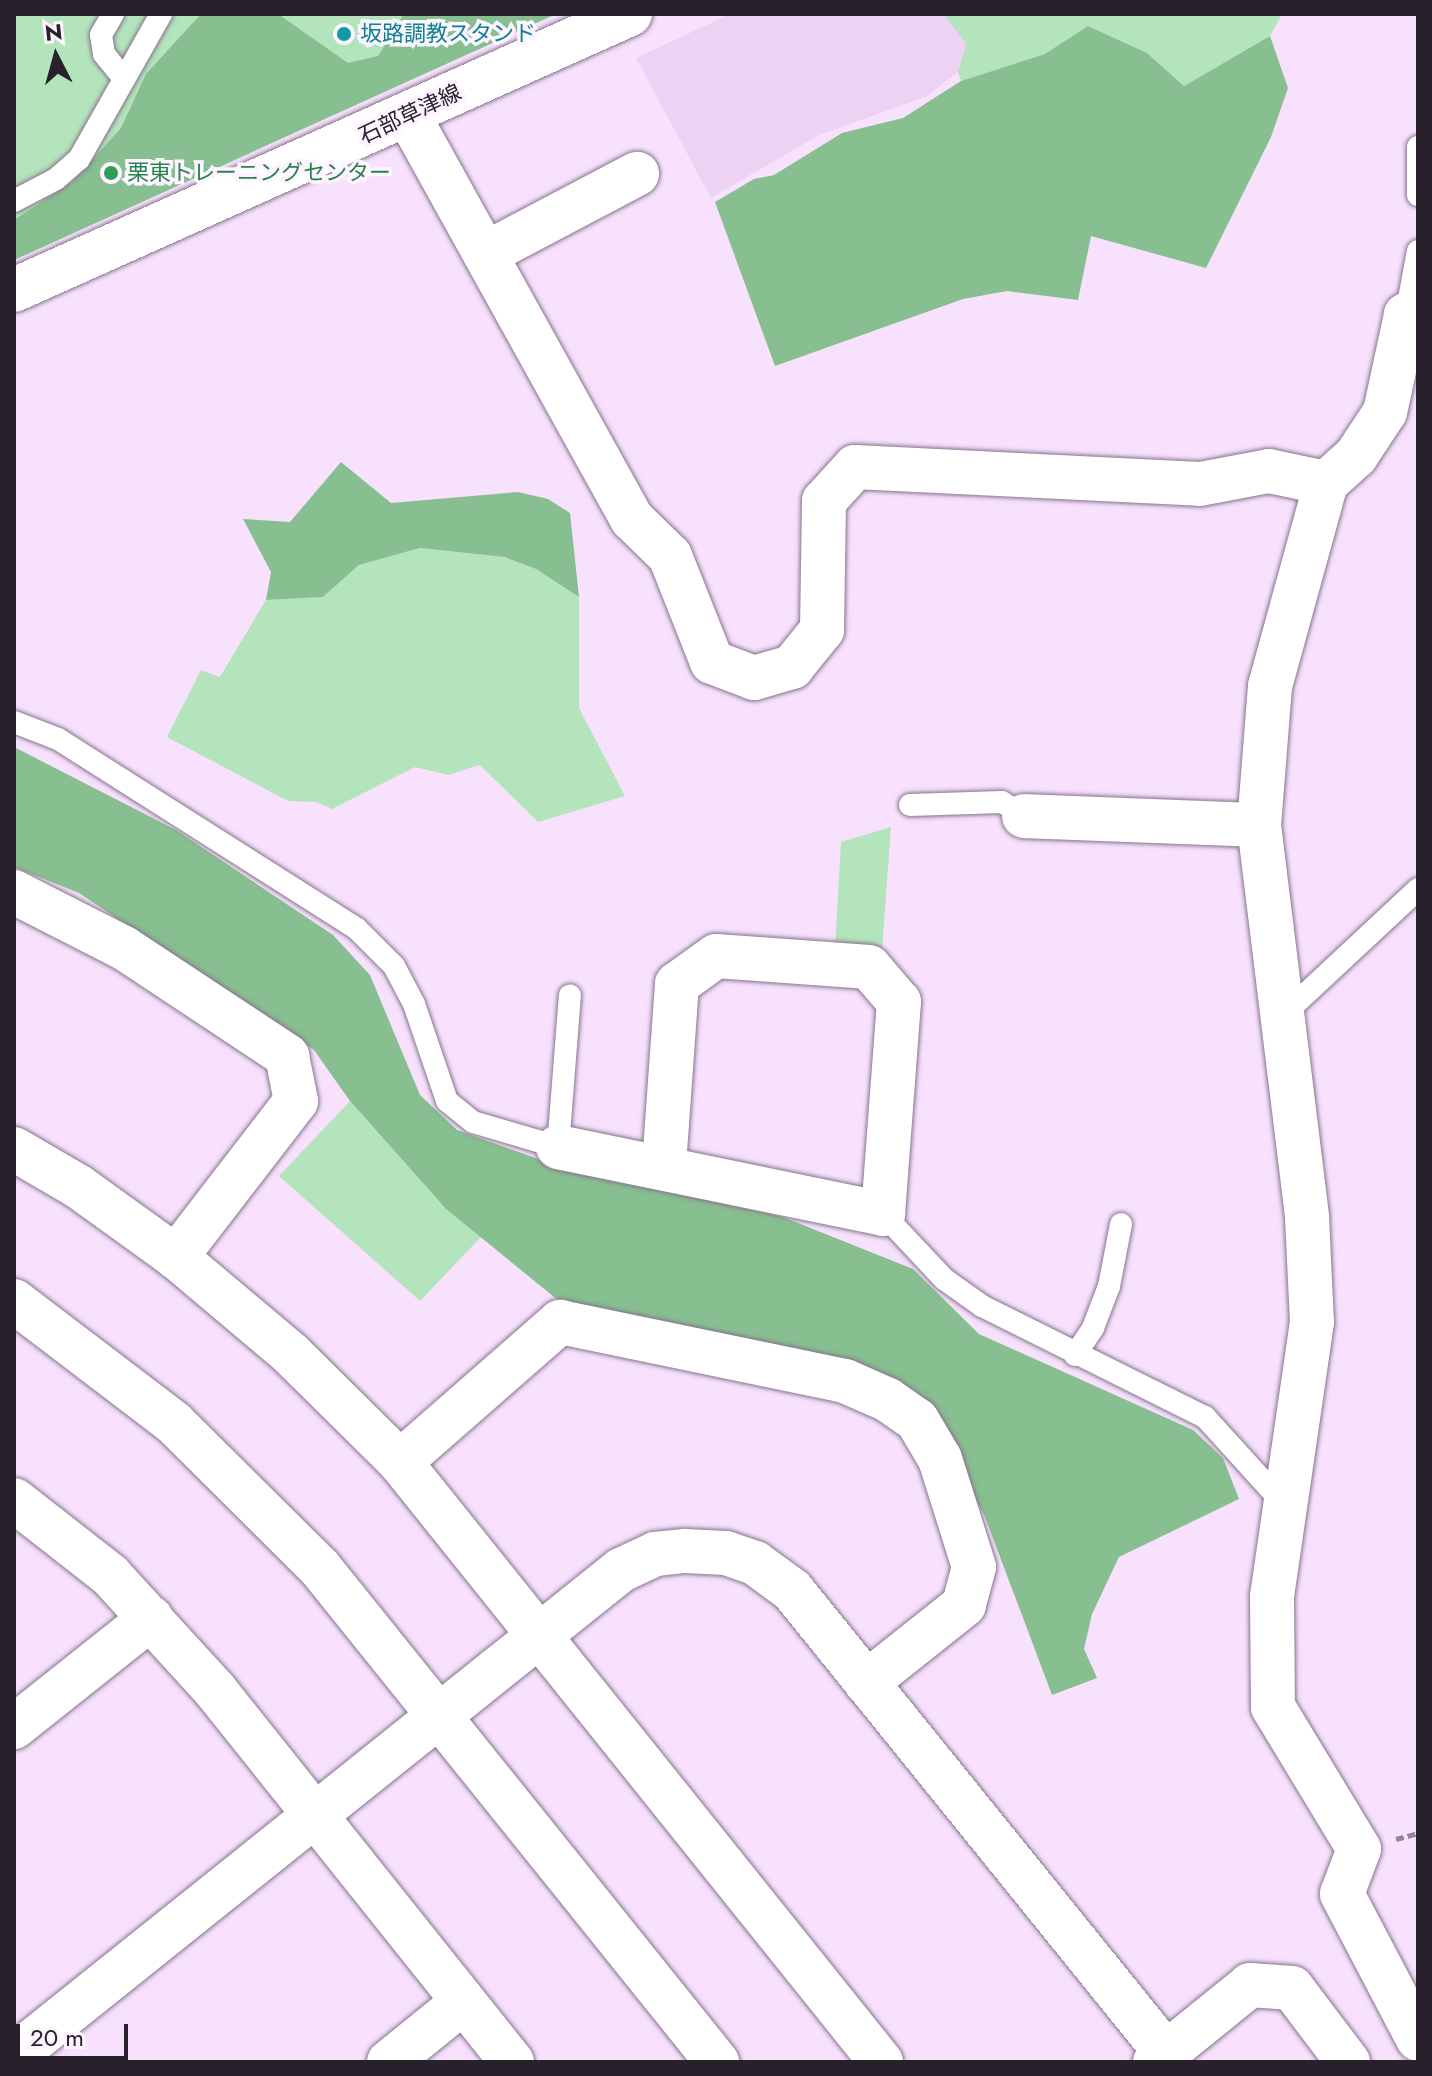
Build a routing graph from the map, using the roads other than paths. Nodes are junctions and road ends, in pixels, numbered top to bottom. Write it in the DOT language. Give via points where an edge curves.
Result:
graph roads {
  1 [pos="113,14"];
  2 [pos="161,14"];
  3 [pos="630,14"];
  4 [pos="124,79"];
  5 [pos="408,115"];
  6 [pos="1418,147"];
  7 [pos="637,174"];
  8 [pos="1418,195"];
  9 [pos="14,201"];
  10 [pos="1418,251"];
  11 [pos="485,254"];
  12 [pos="14,290"];
  13 [pos="1412,317"];
  14 [pos="1326,483"];
  15 [pos="14,722"];
  16 [pos="910,805"];
  17 [pos="1024,816"];
  18 [pos="1259,825"];
  19 [pos="1418,889"];
  20 [pos="14,892"];
  21 [pos="570,995"];
  22 [pos="1281,1017"];
  23 [pos="558,1147"];
  24 [pos="14,1149"];
  25 [pos="664,1165"];
  26 [pos="883,1214"];
  27 [pos="1121,1224"];
  28 [pos="176,1257"];
  29 [pos="14,1301"];
  30 [pos="1075,1355"];
  31 [pos="400,1462"];
  32 [pos="14,1500"];
  33 [pos="1283,1503"];
  34 [pos="151,1618"];
  35 [pos="539,1636"];
  36 [pos="866,1683"];
  37 [pos="439,1717"];
  38 [pos="14,1727"];
  39 [pos="313,1819"];
  40 [pos="463,2002"];
  41 [pos="1418,2039"];
  42 [pos="14,2056"];
  43 [pos="1160,2058"];
  44 [pos="389,2062"];
  45 [pos="512,2062"];
  46 [pos="717,2062"];
  47 [pos="881,2062"];
  48 [pos="1348,2062"];
  1 -- 4 [label="lane" via="101,35 104,54"];
  2 -- 4 [label="lane"];
  3 -- 5 [label="street, 石部草津線"];
  4 -- 9 [label="lane" via="79,159 31,196"];
  5 -- 11 [label="street"];
  5 -- 12 [label="street, 石部草津線"];
  6 -- 8 [label="lane"];
  7 -- 11 [label="street"];
  10 -- 13 [label="lane"];
  11 -- 14 [label="street" via="632,519 670,556 712,662 754,678 792,667 822,630 824,501 855,467 1200,484 1269,471"];
  13 -- 14 [label="street" via="1385,412 1356,456"];
  14 -- 18 [label="street" via="1270,686"];
  15 -- 23 [label="lane" via="58,739 357,929 394,966 414,1004 447,1101 473,1122"];
  16 -- 17 [label="lane" via="1002,802"];
  17 -- 18 [label="street"];
  18 -- 22 [label="street"];
  19 -- 22 [label="lane"];
  20 -- 28 [label="street" via="124,948 287,1056 296,1101"];
  21 -- 23 [label="lane"];
  22 -- 33 [label="street" via="1307,1217 1312,1322"];
  23 -- 25 [label="street"];
  24 -- 28 [label="street" via="79,1187"];
  25 -- 26 [label="street"];
  25 -- 26 [label="street" via="677,984 716,956 869,967 899,1002"];
  26 -- 30 [label="lane" via="944,1279 982,1306"];
  27 -- 30 [label="lane" via="1109,1286 1093,1328"];
  28 -- 31 [label="street" via="291,1354"];
  29 -- 37 [label="street" via="174,1423 320,1568"];
  30 -- 33 [label="lane" via="1205,1417"];
  31 -- 35 [label="street"];
  31 -- 36 [label="street" via="560,1322 845,1381 888,1400 917,1420 940,1459 974,1567 964,1605"];
  32 -- 34 [label="street" via="110,1575"];
  33 -- 41 [label="street" via="1272,1597 1273,1707 1359,1849 1342,1894"];
  34 -- 38 [label="street"];
  34 -- 39 [label="street" via="215,1690"];
  35 -- 36 [label="street" via="621,1570 655,1554 726,1553 755,1563 792,1590"];
  35 -- 37 [label="street"];
  35 -- 47 [label="street"];
  36 -- 43 [label="street"];
  37 -- 39 [label="street"];
  37 -- 46 [label="street"];
  39 -- 40 [label="street"];
  39 -- 42 [label="street"];
  40 -- 44 [label="street"];
  40 -- 45 [label="street"];
  43 -- 48 [label="street" via="1250,1985 1292,1988"];
}
